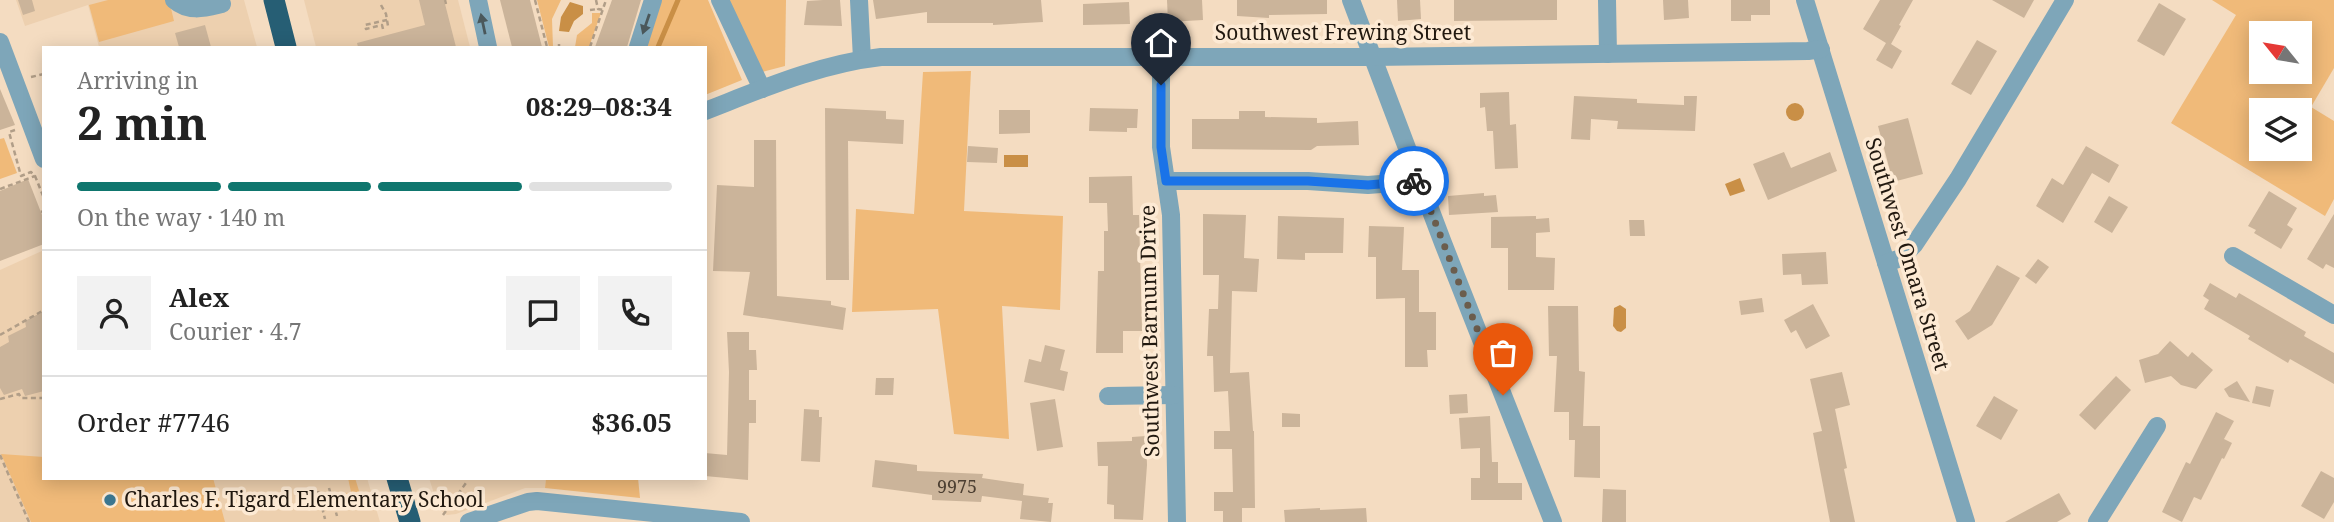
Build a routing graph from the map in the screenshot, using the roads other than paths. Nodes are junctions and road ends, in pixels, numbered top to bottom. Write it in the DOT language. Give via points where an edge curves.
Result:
graph roads {
  1 [pos="174,0"];
  2 [pos="274,0"];
  3 [pos="478,0"];
  4 [pos="653,0"];
  5 [pos="720,0"];
  6 [pos="859,0"];
  7 [pos="1351,0"];
  8 [pos="1607,0"];
  9 [pos="1805,0"];
  10 [pos="2065,0"];
  11 [pos="222,4"];
  12 [pos="0,42"];
  13 [pos="286,46"];
  14 [pos="488,46"];
  15 [pos="638,46"];
  16 [pos="1821,48"];
  17 [pos="1608,54"];
  18 [pos="1161,56"];
  19 [pos="1372,57"];
  20 [pos="862,59"];
  21 [pos="762,89"];
  22 [pos="707,110"];
  23 [pos="42,154"];
  24 [pos="1166,181"];
  25 [pos="1419,181"];
  26 [pos="2233,256"];
  27 [pos="1886,263"];
  28 [pos="2334,315"];
  29 [pos="1174,395"];
  30 [pos="1108,396"];
  31 [pos="2157,426"];
  32 [pos="398,480"];
  33 [pos="410,522"];
  34 [pos="469,522"];
  35 [pos="741,522"];
  36 [pos="1177,522"];
  37 [pos="1553,522"];
  38 [pos="1966,522"];
  39 [pos="2097,522"];
  1 -- 11 [label="street" via="186,8"];
  2 -- 13 [label="highway"];
  14 -- 3 [label="street, one-way"];
  4 -- 15 [label="street, one-way"];
  5 -- 21 [label="street"];
  6 -- 20 [label="street"];
  7 -- 19 [label="street"];
  8 -- 17 [label="street"];
  9 -- 16 [label="street, Southwest Omara Street"];
  10 -- 27 [label="street" via="1914,245 1901,258"];
  12 -- 23 [label="street"];
  16 -- 17 [label="street, Southwest Frewing Street"];
  16 -- 27 [label="street, Southwest Omara Street"];
  17 -- 19 [label="street, Southwest Frewing Street"];
  18 -- 19 [label="street, Southwest Frewing Street"];
  18 -- 20 [label="street, Southwest Frewing Street"];
  18 -- 24 [label="street, Southwest Barnum Drive" via="1161,147"];
  19 -- 25 [label="street"];
  20 -- 21 [label="street, Southwest Frewing Street"];
  21 -- 22 [label="street, Southwest Frewing Street"];
  24 -- 25 [label="street" via="1368,185"];
  24 -- 29 [label="street, Southwest Barnum Drive" via="1171,215"];
  25 -- 37 [label="street"];
  26 -- 28 [label="street"];
  27 -- 38 [label="street, Southwest Omara Street"];
  29 -- 30 [label="street"];
  29 -- 36 [label="street, Southwest Barnum Drive"];
  31 -- 39 [label="street"];
  32 -- 33 [label="highway"];
  34 -- 35 [label="street" via="537,501"];
}
